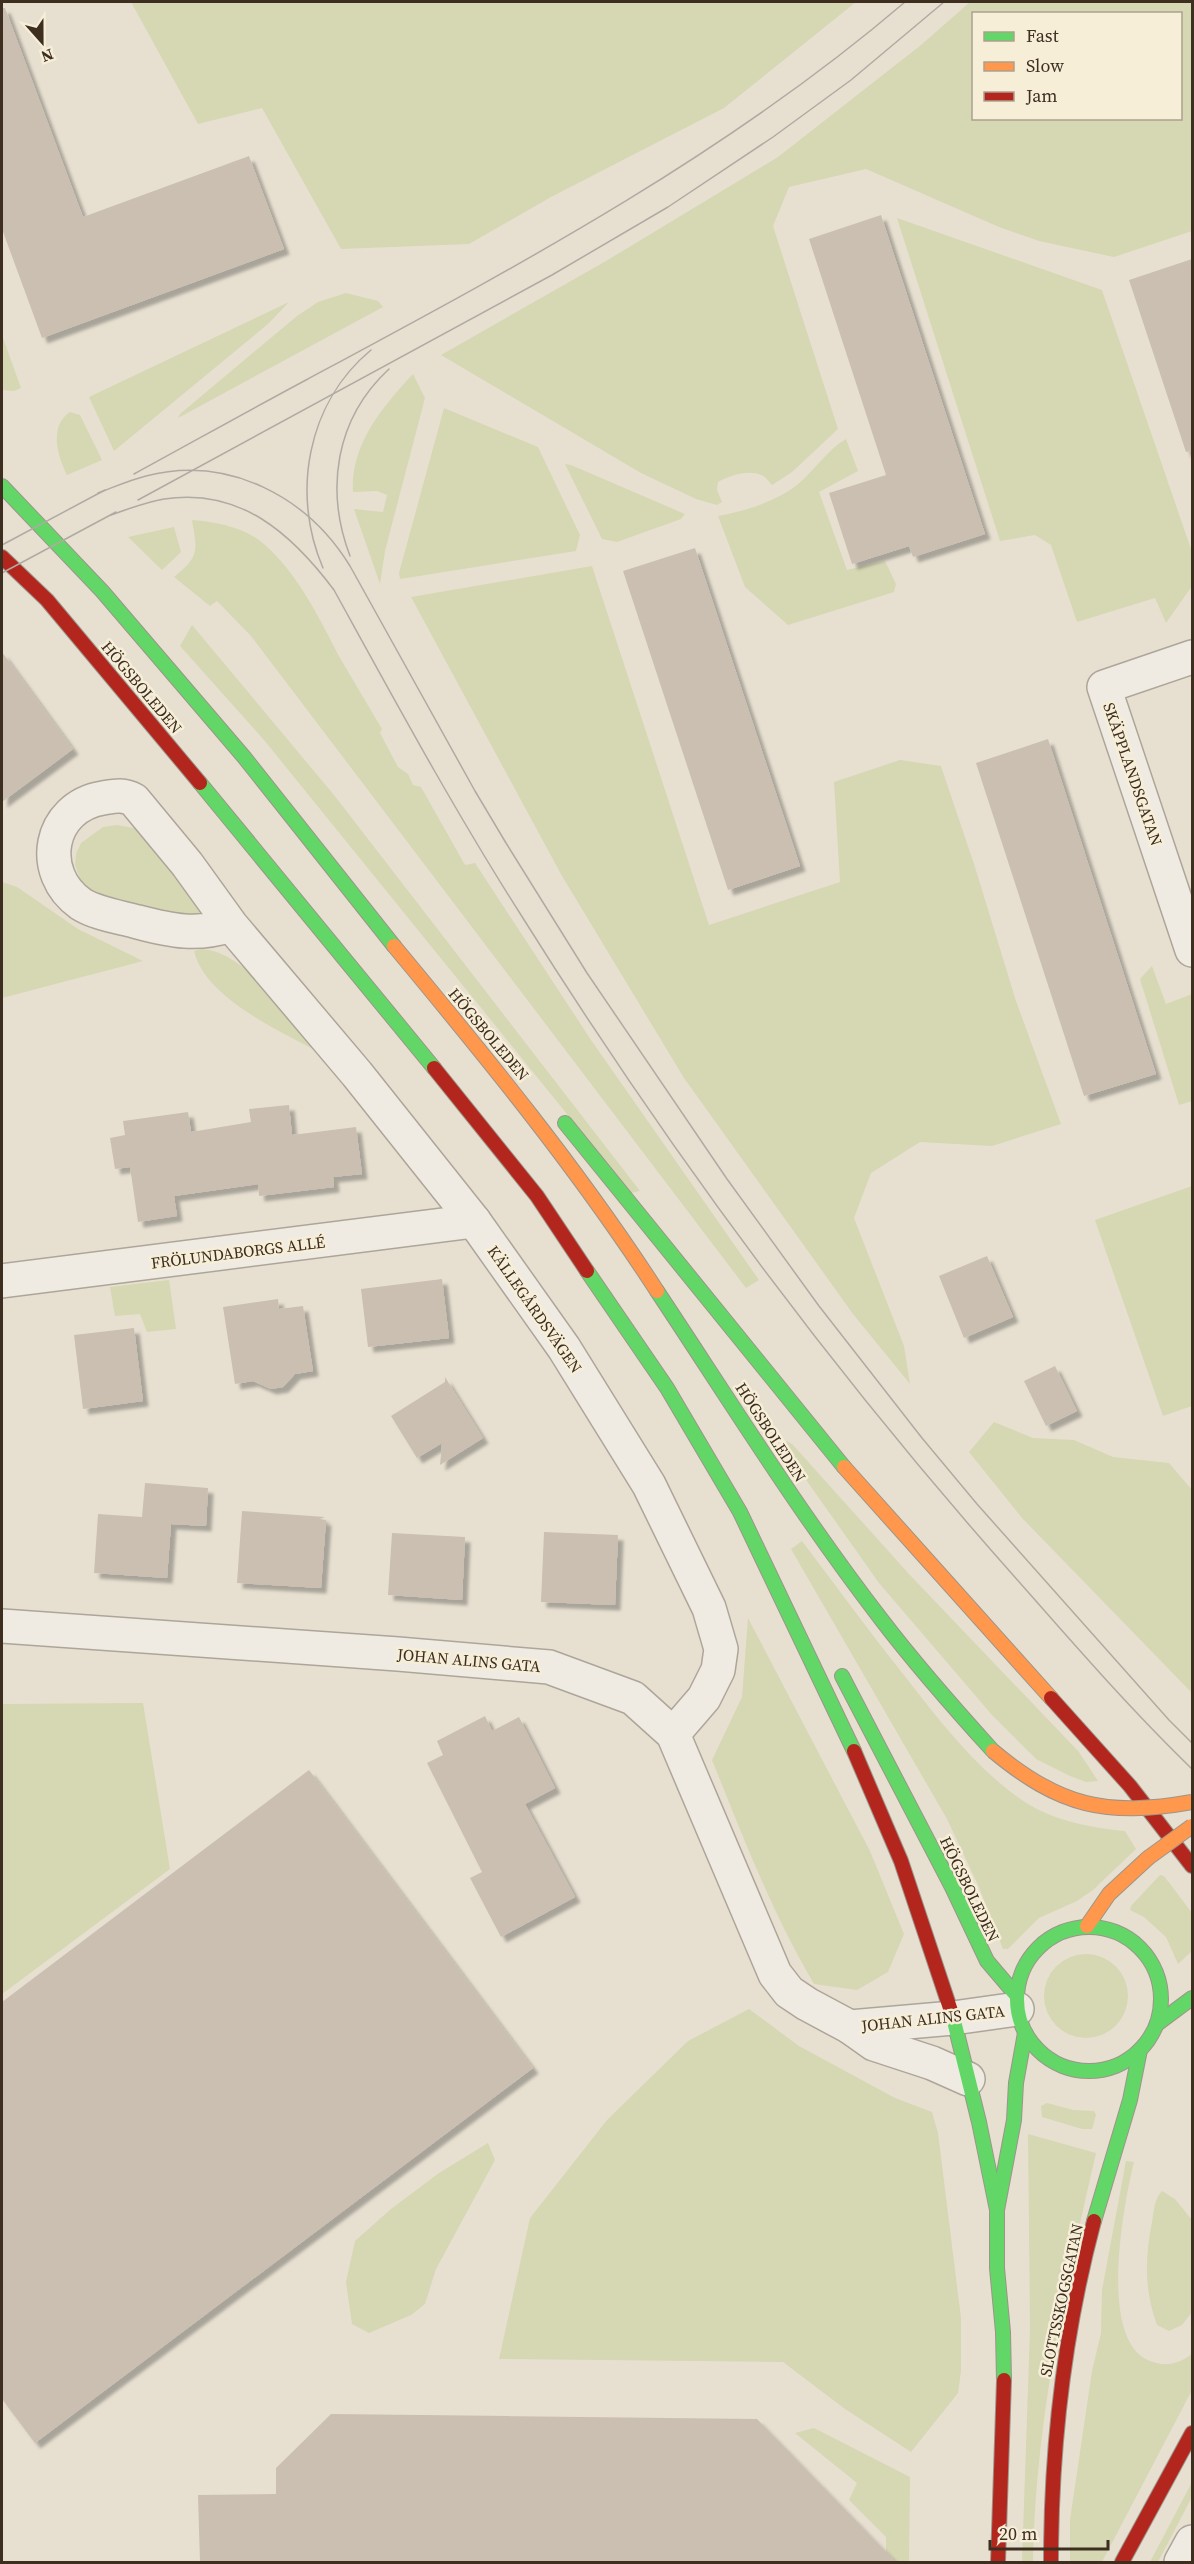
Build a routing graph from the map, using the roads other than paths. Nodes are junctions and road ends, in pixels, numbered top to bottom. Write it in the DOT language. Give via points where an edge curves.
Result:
graph roads {
  1 [pos="2,486"];
  2 [pos="2,557"];
  3 [pos="1192,657"];
  4 [pos="231,925"];
  5 [pos="1192,950"];
  6 [pos="428,986"];
  7 [pos="505,1058"];
  8 [pos="553,1108"];
  9 [pos="474,1221"];
  10 [pos="2,1281"];
  11 [pos="667,1388"];
  12 [pos="762,1525"];
  13 [pos="2,1626"];
  14 [pos="836,1664"];
  15 [pos="673,1734"];
  16 [pos="1192,1802"];
  17 [pos="1192,1826"];
  18 [pos="1192,1866"];
  19 [pos="1087,1926"];
  20 [pos="1192,1998"];
  21 [pos="1019,2012"];
  22 [pos="953,2018"];
  23 [pos="1157,2024"];
  24 [pos="850,2027"];
  25 [pos="1140,2050"];
  26 [pos="968,2079"];
  27 [pos="997,2210"];
  28 [pos="1192,2433"];
  29 [pos="1192,2542"];
  30 [pos="998,2562"];
  31 [pos="1051,2562"];
  32 [pos="1122,2562"];
  33 [pos="1181,2562"];
  1 -- 6 [label="main road, HÖGSBOLEDEN" via="102,591 244,758"];
  2 -- 11 [label="main road, HÖGSBOLEDEN" via="47,600 427,1058 537,1196"];
  3 -- 5 [label="street, SKÄPPLANDSGATAN" via="1104,687"];
  4 -- 4 [label="street, KÄLLEGÅRDSVÄGEN" via="134,800 126,795 88,801 64,819 54,845 55,864 69,894 82,904 173,932 213,931"];
  4 -- 9 [label="street, KÄLLEGÅRDSVÄGEN"];
  6 -- 7 [label="main road, HÖGSBOLEDEN"];
  6 -- 16 [label="main road, HÖGSBOLEDEN, bridge" via="521,1100 611,1220 799,1506 880,1618 993,1751 1037,1786 1091,1807 1125,1811"];
  8 -- 18 [label="main road, HÖGSBOLEDEN" via="809,1427 1130,1786"];
  9 -- 10 [label="street, FRÖLUNDABORGS ALLÉ"];
  9 -- 15 [label="street, KÄLLEGÅRDSVÄGEN" via="608,1416 649,1485 709,1608 721,1649 718,1670 704,1698"];
  11 -- 12 [label="main road, HÖGSBOLEDEN" via="716,1448"];
  11 -- 22 [label="main road, HÖGSBOLEDEN" via="740,1512 861,1765 901,1861"];
  13 -- 15 [label="street, JOHAN ALINS GATA" via="549,1667 633,1698"];
  14 -- 21 [label="main road, HÖGSBOLEDEN" via="987,1961"];
  15 -- 24 [label="street, JOHAN ALINS GATA" via="775,1974 789,1992"];
  17 -- 19 [label="main road, bridge" via="1148,1858 1109,1894"];
  19 -- 21 [label="main road, HÖGSBOLEDEN" via="1060,1932 1038,1947 1023,1969"];
  19 -- 23 [label="main road, HÖGSBOLEDEN" via="1120,1933 1145,1953 1158,1975 1161,1992"];
  20 -- 23 [label="main road, HÖGSBOLEDEN"];
  21 -- 22 [label="street, JOHAN ALINS GATA"];
  21 -- 25 [label="main road, HÖGSBOLEDEN" via="1041,2054 1073,2070 1109,2068"];
  21 -- 27 [label="main road" via="1014,2120"];
  22 -- 24 [label="street, JOHAN ALINS GATA"];
  22 -- 26 [label="main road"];
  23 -- 25 [label="main road, HÖGSBOLEDEN"];
  24 -- 26 [label="street, JOHAN ALINS GATA" via="874,2044"];
  25 -- 31 [label="main road, SLOTTSSKOGSGATAN" via="1134,2085 1086,2249 1064,2358 1051,2488"];
  26 -- 27 [label="main road"];
  27 -- 30 [label="main road" via="1004,2394"];
  28 -- 32 [label="main road"];
  29 -- 33 [label="street"];
}
